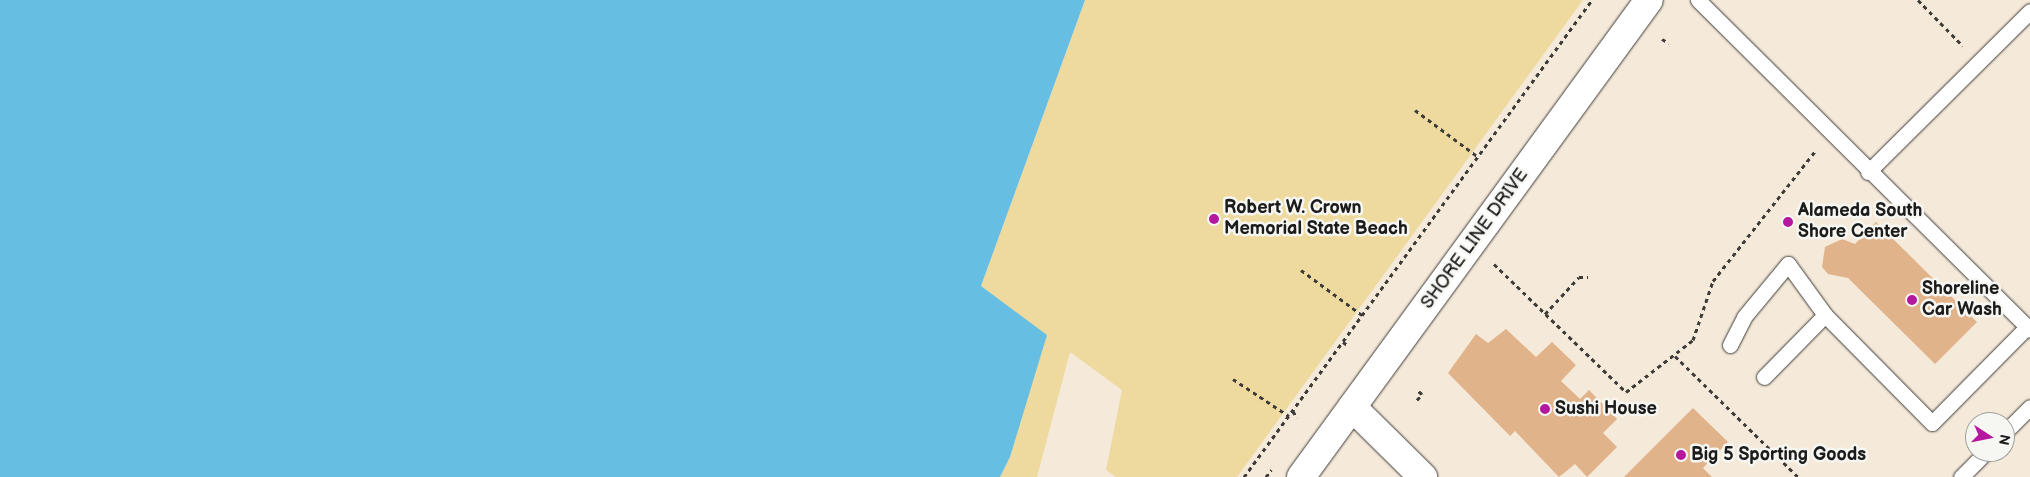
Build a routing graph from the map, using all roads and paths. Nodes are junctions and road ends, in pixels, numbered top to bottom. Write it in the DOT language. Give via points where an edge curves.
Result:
graph roads {
  1 [pos="1592,0"];
  2 [pos="1649,0"];
  3 [pos="1698,0"];
  4 [pos="2030,11"];
  5 [pos="1662,39"];
  6 [pos="1669,43"];
  7 [pos="1415,110"];
  8 [pos="1830,135"];
  9 [pos="1478,156"];
  10 [pos="1868,172"];
  11 [pos="1472,243"];
  12 [pos="1301,270"];
  13 [pos="1588,277"];
  14 [pos="1545,314"];
  15 [pos="1362,315"];
  16 [pos="1825,315"];
  17 [pos="2028,328"];
  18 [pos="1343,342"];
  19 [pos="1730,344"];
  20 [pos="1349,346"];
  21 [pos="1675,356"];
  22 [pos="1764,377"];
  23 [pos="1234,379"];
  24 [pos="1417,390"];
  25 [pos="1417,400"];
  26 [pos="1352,406"];
  27 [pos="2030,407"];
  28 [pos="1293,411"];
  29 [pos="1289,416"];
  30 [pos="1297,418"];
  31 [pos="2015,422"];
  32 [pos="1976,462"];
  33 [pos="1244,477"];
  34 [pos="1301,477"];
  35 [pos="1423,477"];
  36 [pos="1798,477"];
  37 [pos="1961,477"];
  1 -- 9 [label="path"];
  2 -- 11 [label="street, SHORE LINE DRIVE"];
  3 -- 8 [label="lane"];
  4 -- 10 [label="lane"];
  5 -- 6 [label="path"];
  7 -- 9 [label="path"];
  8 -- 10 [label="lane"];
  8 -- 21 [label="path" via="1781,190 1713,281 1693,340"];
  9 -- 15 [label="path"];
  10 -- 17 [label="lane"];
  11 -- 14 [label="path"];
  11 -- 26 [label="street, SHORE LINE DRIVE"];
  12 -- 15 [label="path"];
  13 -- 14 [label="path" via="1580,278"];
  14 -- 21 [label="path" via="1626,392 1646,372"];
  15 -- 18 [label="path"];
  16 -- 17 [label="lane" via="1932,422"];
  16 -- 19 [label="lane" via="1788,264 1744,317"];
  16 -- 22 [label="lane"];
  18 -- 20 [label="path"];
  18 -- 28 [label="path"];
  21 -- 36 [label="path"];
  23 -- 29 [label="path"];
  24 -- 25 [label="path" via="1422,394"];
  26 -- 34 [label="street, SHORE LINE DRIVE"];
  26 -- 35 [label="street"];
  27 -- 31 [label="lane"];
  28 -- 29 [label="path"];
  28 -- 30 [label="path"];
  29 -- 33 [label="path"];
  32 -- 37 [label="lane"];
}
